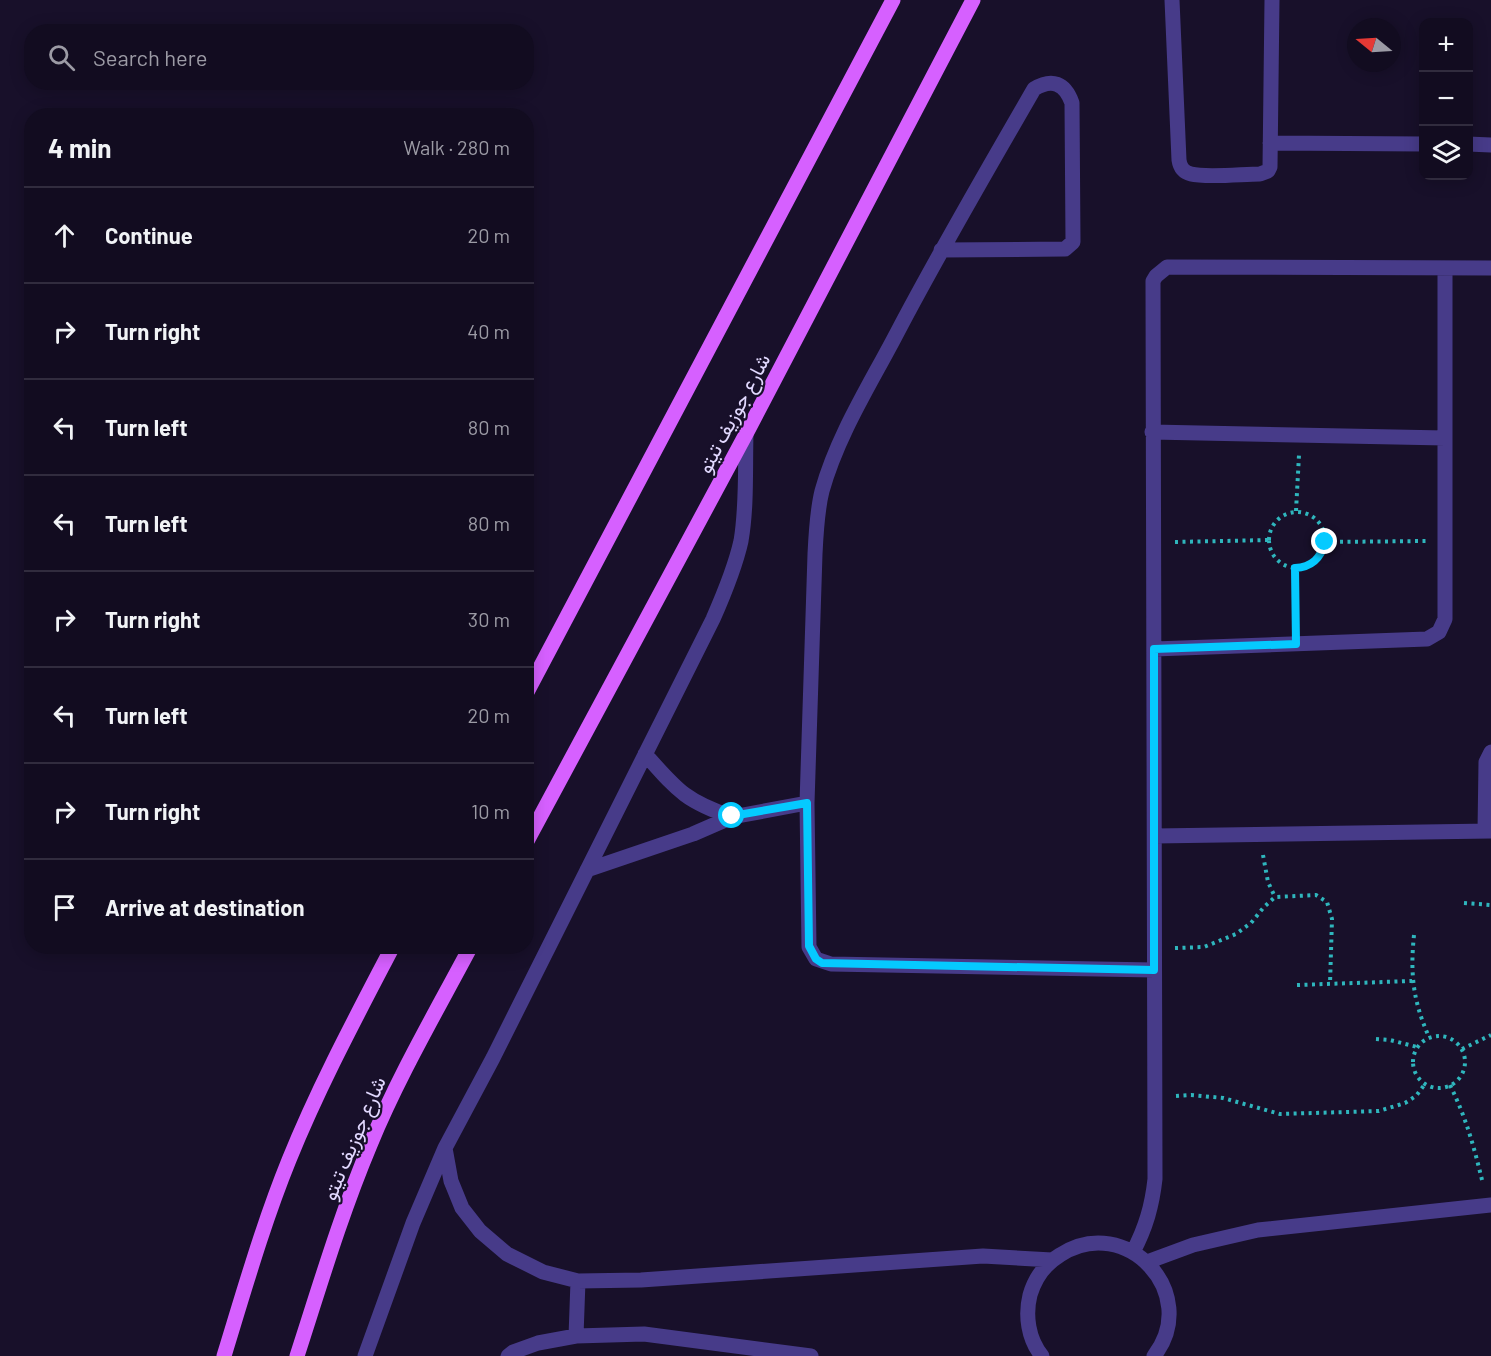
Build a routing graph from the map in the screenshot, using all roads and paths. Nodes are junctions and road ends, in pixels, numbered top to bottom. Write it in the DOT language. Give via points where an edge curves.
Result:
graph roads {
  1 [pos="893,0"];
  2 [pos="973,0"];
  3 [pos="1172,0"];
  4 [pos="1272,0"];
  5 [pos="1270,143"];
  6 [pos="1419,144"];
  7 [pos="1473,144"];
  8 [pos="1491,145"];
  9 [pos="941,250"];
  10 [pos="1445,268"];
  11 [pos="1491,268"];
  12 [pos="1152,432"];
  13 [pos="746,434"];
  14 [pos="1300,436"];
  15 [pos="1445,438"];
  16 [pos="1296,511"];
  17 [pos="1269,540"];
  18 [pos="1445,541"];
  19 [pos="1153,542"];
  20 [pos="1325,542"];
  21 [pos="1295,568"];
  22 [pos="1296,644"];
  23 [pos="1154,649"];
  24 [pos="534,679"];
  25 [pos="1491,752"];
  26 [pos="645,754"];
  27 [pos="807,803"];
  28 [pos="732,816"];
  29 [pos="534,828"];
  30 [pos="1488,831"];
  31 [pos="1262,835"];
  32 [pos="1155,836"];
  33 [pos="587,870"];
  34 [pos="1275,897"];
  35 [pos="1464,903"];
  36 [pos="1491,905"];
  37 [pos="1414,935"];
  38 [pos="1155,943"];
  39 [pos="389,954"];
  40 [pos="467,954"];
  41 [pos="1154,970"];
  42 [pos="1412,981"];
  43 [pos="1330,984"];
  44 [pos="1297,985"];
  45 [pos="1491,1035"];
  46 [pos="1429,1037"];
  47 [pos="1376,1040"];
  48 [pos="1417,1047"];
  49 [pos="1462,1048"];
  50 [pos="1425,1084"];
  51 [pos="1450,1086"];
  52 [pos="1154,1100"];
  53 [pos="445,1148"];
  54 [pos="1489,1205"];
  55 [pos="1133,1251"];
  56 [pos="1052,1260"];
  57 [pos="1147,1262"];
  58 [pos="578,1281"];
  59 [pos="576,1336"];
  60 [pos="224,1356"];
  61 [pos="297,1356"];
  62 [pos="365,1356"];
  63 [pos="508,1356"];
  64 [pos="811,1356"];
  65 [pos="1042,1356"];
  66 [pos="1154,1356"];
  1 -- 24 [label="main road"];
  2 -- 13 [label="main road, شارع جوزيف تيتو"];
  3 -- 5 [label="lane" via="1180,166 1190,174 1264,173 1270,167"];
  4 -- 5 [label="lane"];
  5 -- 6 [label="lane"];
  7 -- 8 [label="lane"];
  9 -- 9 [label="lane" via="1034,89 1052,82 1061,86 1072,103 1073,242 1065,249"];
  9 -- 27 [label="lane" via="846,430 822,492 817,524"];
  10 -- 11 [label="lane"];
  10 -- 12 [label="lane" via="1161,270 1152,288"];
  10 -- 15 [label="lane"];
  12 -- 14 [label="lane"];
  12 -- 19 [label="lane"];
  13 -- 26 [label="lane" via="745,505 732,573"];
  13 -- 29 [label="main road, شارع جوزيف تيتو"];
  14 -- 15 [label="lane"];
  14 -- 16 [label="path"];
  15 -- 18 [label="lane"];
  16 -- 17 [label="path" via="1280,517"];
  16 -- 20 [label="path" via="1320,524"];
  17 -- 19 [label="path"];
  17 -- 21 [label="path" via="1270,549 1280,562"];
  18 -- 20 [label="path"];
  18 -- 22 [label="lane" via="1445,619 1439,632 1427,639"];
  19 -- 23 [label="lane"];
  20 -- 21 [label="path" via="1316,561"];
  21 -- 22 [label="path"];
  22 -- 23 [label="lane"];
  23 -- 32 [label="lane"];
  25 -- 30 [label="lane" via="1486,762"];
  26 -- 28 [label="lane" via="684,795"];
  26 -- 33 [label="lane"];
  27 -- 28 [label="lane"];
  27 -- 41 [label="lane" via="809,946 822,963"];
  28 -- 33 [label="lane" via="693,834"];
  30 -- 31 [label="lane"];
  31 -- 32 [label="lane"];
  31 -- 34 [label="path" via="1264,869"];
  32 -- 38 [label="lane"];
  33 -- 53 [label="lane"];
  34 -- 38 [label="path" via="1251,923 1221,942 1186,949"];
  34 -- 43 [label="path" via="1316,895 1327,902 1332,919"];
  35 -- 36 [label="path"];
  37 -- 42 [label="path"];
  38 -- 41 [label="lane"];
  39 -- 60 [label="main road" via="339,1047 288,1162"];
  40 -- 61 [label="main road, شارع جوزيف تيتو" via="370,1143"];
  41 -- 52 [label="lane"];
  42 -- 43 [label="path"];
  42 -- 46 [label="path"];
  43 -- 44 [label="path"];
  45 -- 49 [label="path"];
  46 -- 48 [label="path"];
  46 -- 49 [label="path" via="1448,1037"];
  47 -- 48 [label="path"];
  48 -- 50 [label="path" via="1413,1068"];
  49 -- 51 [label="path" via="1464,1070"];
  50 -- 51 [label="path"];
  50 -- 52 [label="path" via="1405,1103 1379,1111 1280,1114 1209,1096"];
  51 -- 54 [label="path" via="1464,1113"];
  52 -- 55 [label="lane" via="1152,1206"];
  53 -- 58 [label="lane" via="451,1181 462,1208 480,1231 507,1254 543,1272"];
  53 -- 62 [label="lane"];
  54 -- 57 [label="lane" via="1258,1230 1192,1245"];
  55 -- 56 [label="lane" via="1091,1242 1070,1248"];
  55 -- 57 [label="lane"];
  56 -- 58 [label="lane" via="983,1256"];
  56 -- 65 [label="lane" via="1036,1280 1028,1304 1031,1337"];
  57 -- 66 [label="lane" via="1161,1281 1168,1303 1168,1326"];
  58 -- 59 [label="lane"];
  59 -- 63 [label="lane" via="538,1343"];
  59 -- 64 [label="lane" via="644,1334"];
}
